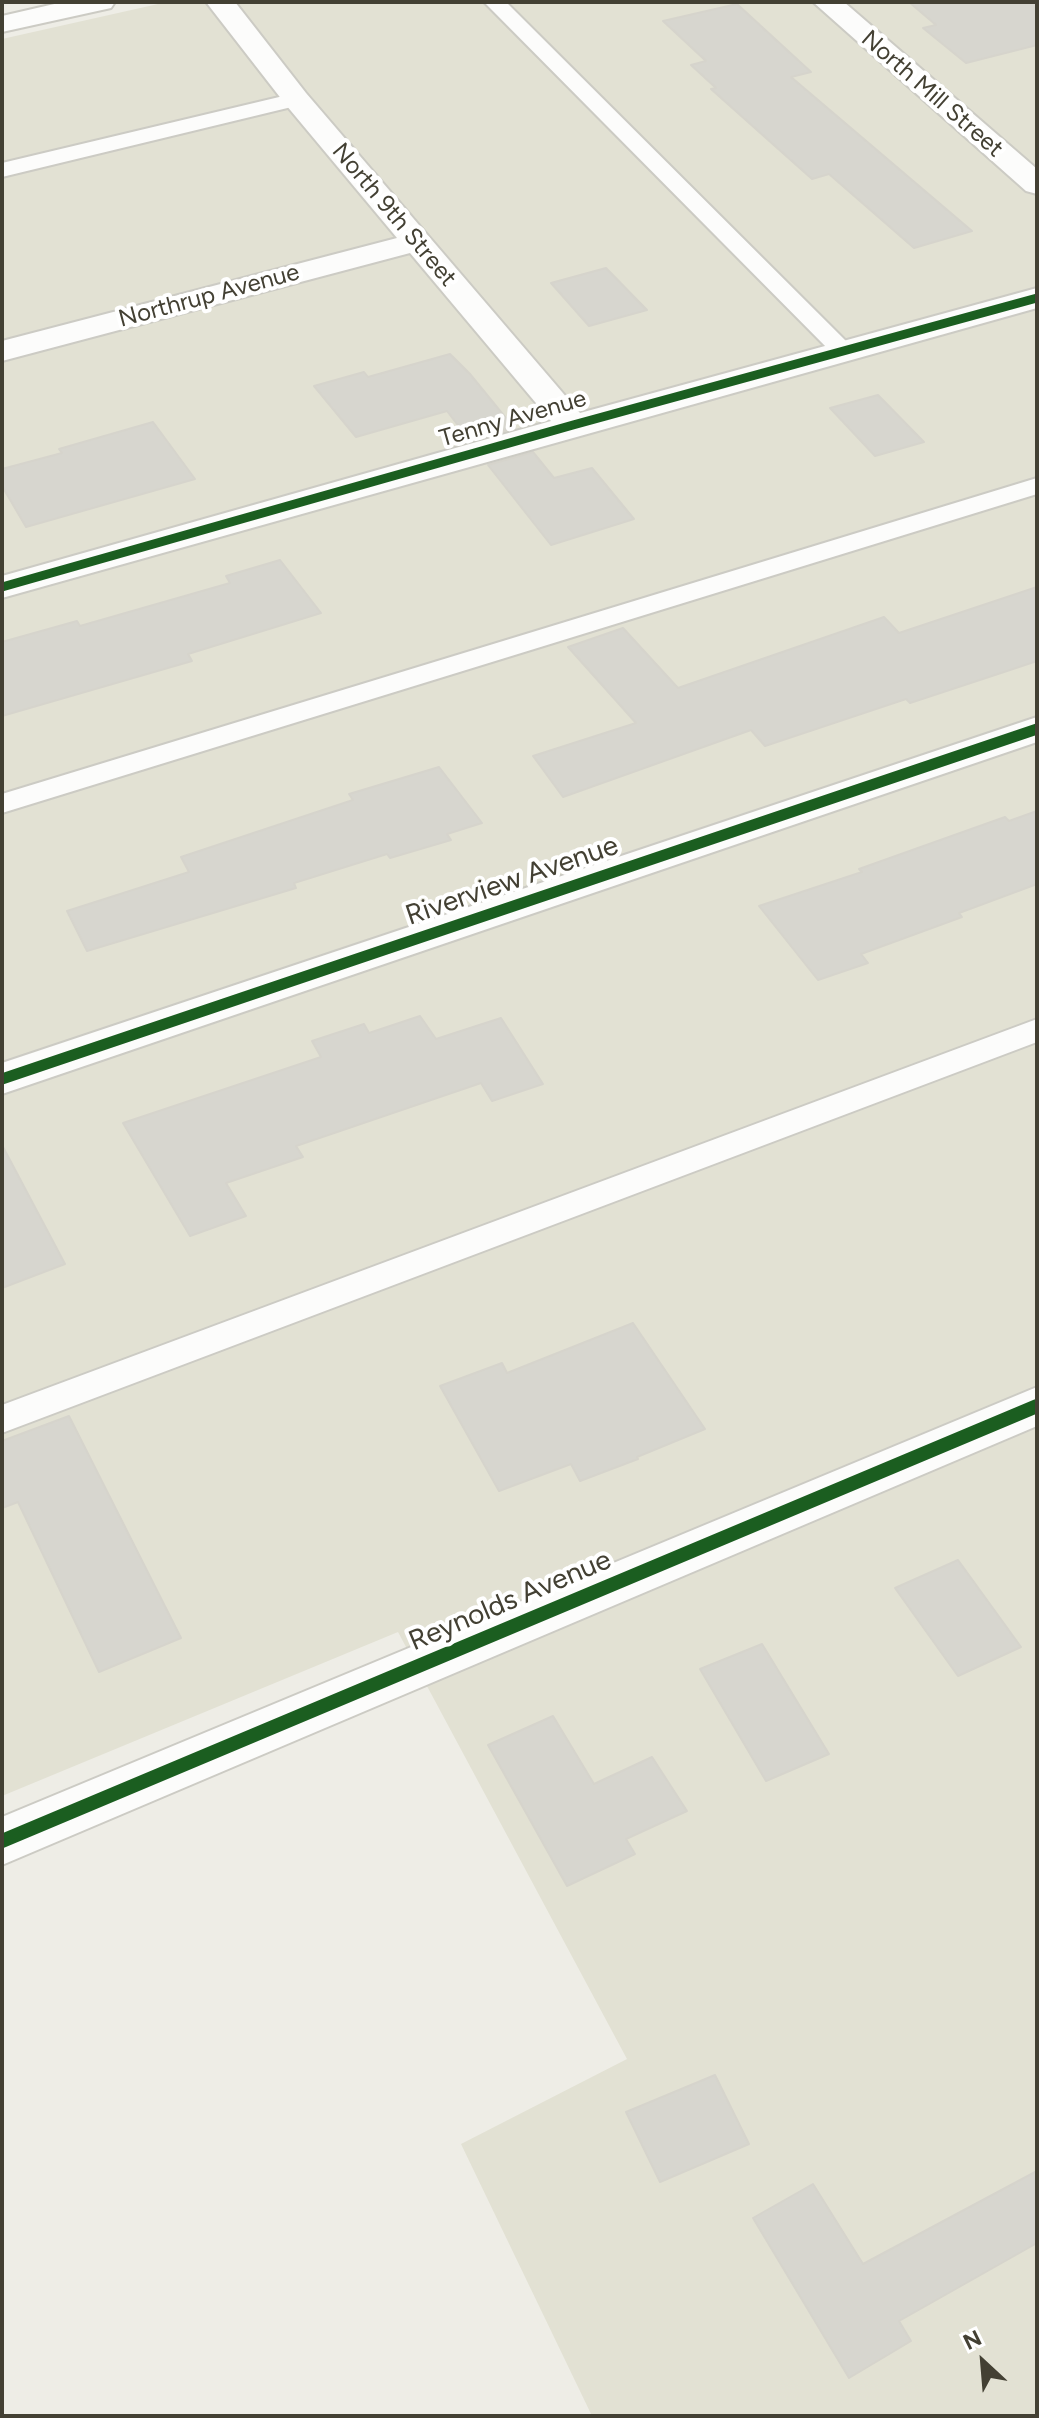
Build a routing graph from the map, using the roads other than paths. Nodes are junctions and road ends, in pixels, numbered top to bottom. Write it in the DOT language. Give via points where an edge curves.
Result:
graph roads {
  1 [pos="101,2"];
  2 [pos="220,2"];
  3 [pos="494,2"];
  4 [pos="827,2"];
  5 [pos="2,24"];
  6 [pos="296,99"];
  7 [pos="2,170"];
  8 [pos="1037,185"];
  9 [pos="417,242"];
  10 [pos="1037,298"];
  11 [pos="842,350"];
  12 [pos="2,351"];
  13 [pos="573,425"];
  14 [pos="1037,486"];
  15 [pos="2,587"];
  16 [pos="1037,729"];
  17 [pos="2,804"];
  18 [pos="1037,1030"];
  19 [pos="2,1079"];
  20 [pos="1037,1406"];
  21 [pos="2,1419"];
  22 [pos="2,1841"];
  1 -- 5 [label="street"];
  2 -- 6 [label="street, North 9th Street"];
  3 -- 11 [label="lane"];
  4 -- 8 [label="street, North Mill Street"];
  6 -- 7 [label="lane"];
  6 -- 9 [label="street, North 9th Street"];
  9 -- 12 [label="street, Northrup Avenue"];
  9 -- 13 [label="street, North 9th Street"];
  10 -- 11 [label="street, Tenny Avenue"];
  11 -- 13 [label="street, Tenny Avenue"];
  13 -- 15 [label="street, Tenny Avenue"];
  14 -- 17 [label="lane"];
  16 -- 19 [label="street, Riverview Avenue"];
  18 -- 21 [label="lane"];
  20 -- 22 [label="street, Reynolds Avenue"];
}
